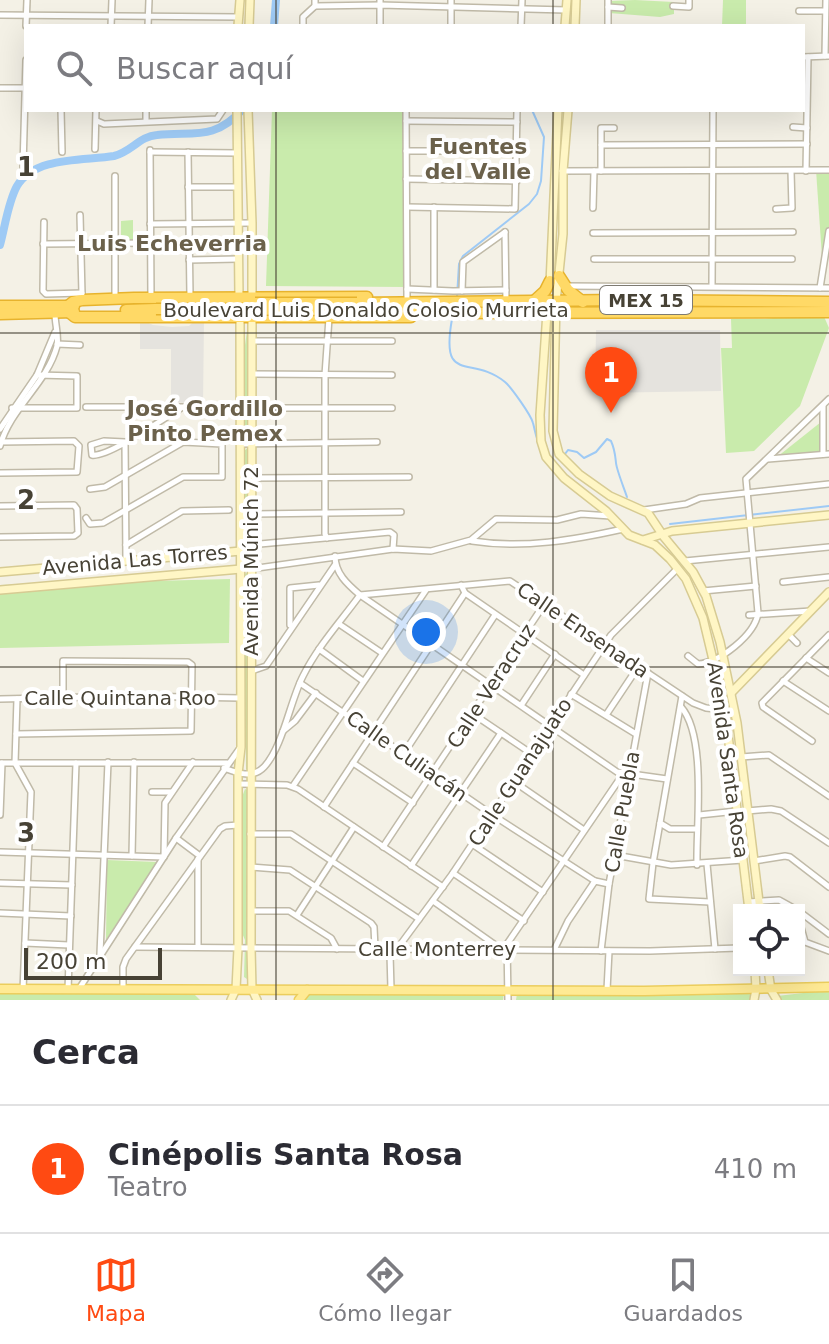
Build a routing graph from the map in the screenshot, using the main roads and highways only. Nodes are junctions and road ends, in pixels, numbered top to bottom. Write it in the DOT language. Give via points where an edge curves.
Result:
graph roads {
  1 [pos="240,0"];
  2 [pos="250,0"];
  3 [pos="567,0"];
  4 [pos="576,0"];
  5 [pos="238,22"];
  6 [pos="249,24"];
  7 [pos="565,24"];
  8 [pos="575,24"];
  9 [pos="237,112"];
  10 [pos="248,112"];
  11 [pos="558,112"];
  12 [pos="568,112"];
  13 [pos="554,278"];
  14 [pos="252,296"];
  15 [pos="220,297"];
  16 [pos="239,297"];
  17 [pos="281,297"];
  18 [pos="454,302"];
  19 [pos="533,302"];
  20 [pos="583,302"];
  21 [pos="829,302"];
  22 [pos="155,303"];
  23 [pos="552,307"];
  24 [pos="69,309"];
  25 [pos="1,310"];
  26 [pos="829,312"];
  27 [pos="240,316"];
  28 [pos="252,316"];
  29 [pos="278,316"];
  30 [pos="218,317"];
  31 [pos="624,503"];
  32 [pos="829,515"];
  33 [pos="614,518"];
  34 [pos="661,534"];
  35 [pos="643,540"];
  36 [pos="239,551"];
  37 [pos="251,552"];
  38 [pos="681,565"];
  39 [pos="239,569"];
  40 [pos="250,569"];
  41 [pos="0,572"];
  42 [pos="1,590"];
  43 [pos="829,592"];
  44 [pos="731,693"];
  45 [pos="749,904"];
  46 [pos="759,904"];
  47 [pos="755,976"];
  48 [pos="769,976"];
  49 [pos="829,987"];
  50 [pos="0,989"];
  51 [pos="195,989"];
  52 [pos="236,989"];
  53 [pos="252,989"];
  54 [pos="756,989"];
  55 [pos="307,990"];
  56 [pos="771,990"];
  57 [pos="201,1000"];
  58 [pos="231,1000"];
  59 [pos="257,1000"];
  60 [pos="299,1000"];
  61 [pos="754,1000"];
  62 [pos="777,1000"];
  1 -- 5 [label="main road"];
  2 -- 6 [label="main road"];
  3 -- 7 [label="main road"];
  4 -- 8 [label="main road"];
  9 -- 16 [label="main road, Avenida Múnich 72"];
  10 -- 14 [label="main road, Avenida Múnich 72"];
  11 -- 13 [label="main road, Avenida Santa Rosa"];
  12 -- 13 [label="main road, Avenida Santa Rosa" via="563,234"];
  13 -- 19 [label="highway"];
  13 -- 20 [label="highway, MEX 15"];
  13 -- 23 [label="main road, Avenida Santa Rosa"];
  14 -- 16 [label="highway"];
  14 -- 17 [label="highway"];
  14 -- 28 [label="highway, Avenida Múnich 72"];
  15 -- 16 [label="highway"];
  15 -- 22 [label="highway"];
  15 -- 30 [label="highway" via="227,308"];
  16 -- 27 [label="highway, Avenida Múnich 72"];
  17 -- 18 [label="highway" via="407,293"];
  17 -- 29 [label="highway" via="272,306"];
  18 -- 19 [label="highway, Boulevard Luis Donaldo Colosio Murrieta / MEX 15" via="506,296"];
  18 -- 22 [label="highway, Boulevard Luis Donaldo Colosio Murrieta / MEX 15, bridge"];
  18 -- 23 [label="highway, Boulevard Luis Donaldo Colosio Murrieta / MEX 15"];
  18 -- 29 [label="highway" via="436,317"];
  19 -- 23 [label="highway, Boulevard Luis Donaldo Colosio Murrieta / MEX 15"];
  20 -- 21 [label="highway, Boulevard Luis Donaldo Colosio Murrieta / MEX 15"];
  20 -- 23 [label="highway, Boulevard Luis Donaldo Colosio Murrieta / MEX 15"];
  22 -- 24 [label="highway, Boulevard Luis Donaldo Colosio Murrieta / MEX 15"];
  22 -- 24 [label="highway" via="82,296"];
  23 -- 26 [label="highway, Boulevard Luis Donaldo Colosio Murrieta / MEX 15"];
  23 -- 31 [label="main road, Avenida Santa Rosa" via="556,445 567,464"];
  23 -- 33 [label="main road, Avenida Santa Rosa" via="540,415 543,448 554,469"];
  24 -- 25 [label="highway, Boulevard Luis Donaldo Colosio Murrieta / MEX 15"];
  24 -- 25 [label="highway, Boulevard Luis Donaldo Colosio Murrieta / MEX 15" via="55,314"];
  24 -- 30 [label="highway" via="75,317"];
  27 -- 28 [label="highway"];
  27 -- 30 [label="highway"];
  27 -- 36 [label="main road, Avenida Múnich 72"];
  28 -- 29 [label="highway"];
  28 -- 37 [label="main road, Avenida Múnich 72"];
  31 -- 33 [label="main road"];
  31 -- 34 [label="main road, Avenida Santa Rosa" via="644,510"];
  32 -- 34 [label="main road" via="749,519"];
  33 -- 35 [label="main road, Avenida Santa Rosa"];
  34 -- 35 [label="main road"];
  34 -- 38 [label="main road, Avenida Santa Rosa"];
  35 -- 38 [label="main road, Avenida Santa Rosa"];
  36 -- 37 [label="main road, Avenida Las Torres"];
  36 -- 39 [label="main road, Avenida Múnich 72"];
  36 -- 41 [label="main road, Avenida Las Torres"];
  37 -- 40 [label="main road, Avenida Múnich 72"];
  38 -- 44 [label="main road, Avenida Santa Rosa" via="703,591"];
  38 -- 45 [label="main road, Avenida Santa Rosa" via="699,606 725,710"];
  39 -- 40 [label="main road, Avenida Las Torres"];
  39 -- 42 [label="main road, Avenida Las Torres"];
  39 -- 52 [label="main road, Avenida Múnich 72"];
  40 -- 53 [label="main road, Avenida Múnich 72"];
  43 -- 44 [label="main road"];
  44 -- 46 [label="main road, Avenida Santa Rosa"];
  47 -- 54 [label="main road"];
  48 -- 56 [label="main road"];
  49 -- 56 [label="main road"];
  50 -- 51 [label="main road"];
  51 -- 52 [label="main road"];
  51 -- 57 [label="main road"];
  52 -- 53 [label="main road"];
  52 -- 58 [label="main road, Avenida Múnich 72"];
  53 -- 55 [label="main road"];
  53 -- 59 [label="main road, Avenida Múnich 72"];
  54 -- 55 [label="main road"];
  54 -- 56 [label="main road"];
  54 -- 61 [label="main road"];
  55 -- 60 [label="main road"];
  56 -- 62 [label="main road"];
}
